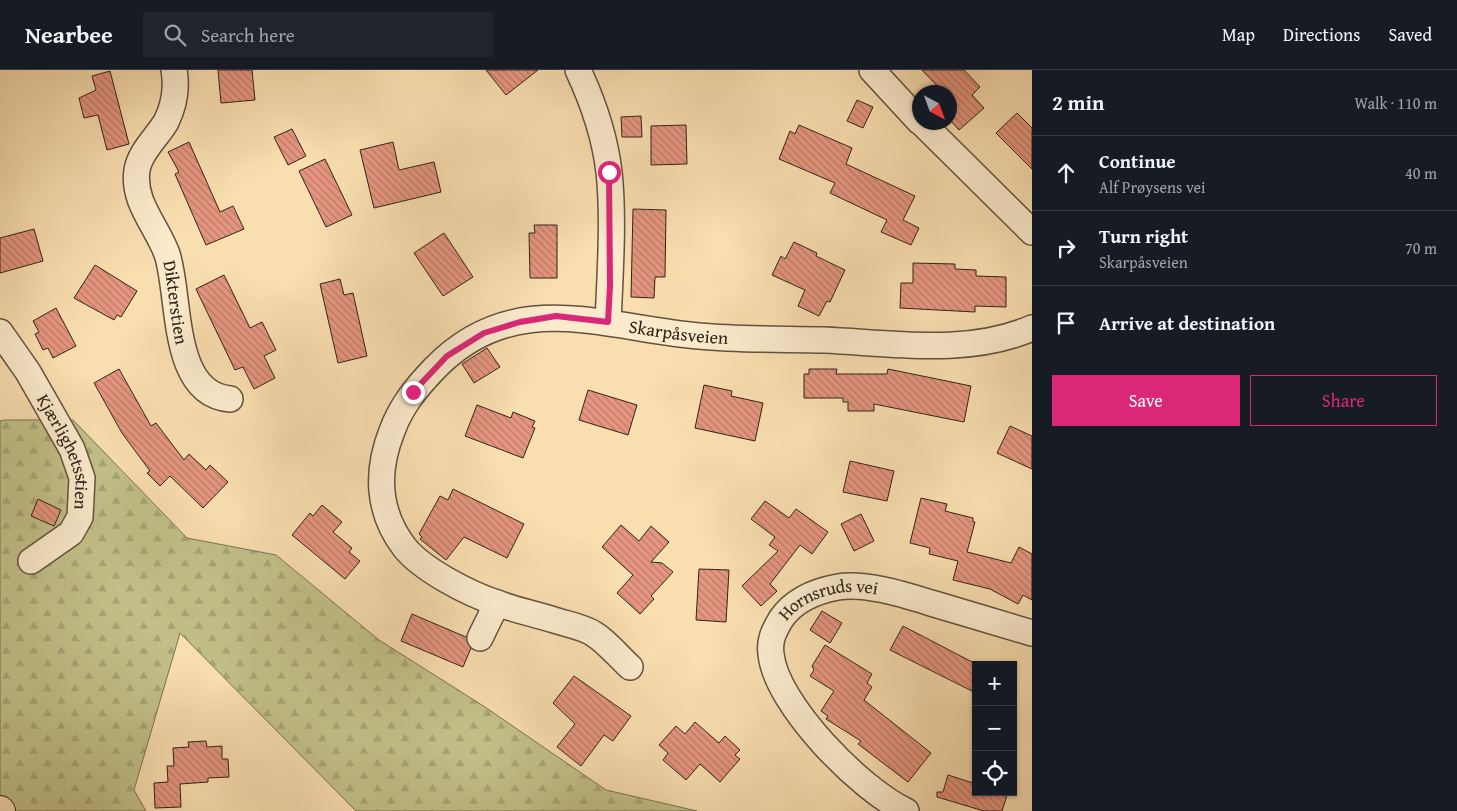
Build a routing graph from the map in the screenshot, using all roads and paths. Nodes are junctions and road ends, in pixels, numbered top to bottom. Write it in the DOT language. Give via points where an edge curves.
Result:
graph roads {
  1 [pos="174,70"];
  2 [pos="578,70"];
  3 [pos="872,70"];
  4 [pos="912,113"];
  5 [pos="928,130"];
  6 [pos="1032,232"];
  7 [pos="608,322"];
  8 [pos="1032,328"];
  9 [pos="0,332"];
  10 [pos="230,399"];
  11 [pos="31,560"];
  12 [pos="496,603"];
  13 [pos="1032,633"];
  14 [pos="480,638"];
  15 [pos="630,667"];
  16 [pos="906,811"];
  1 -- 10 [label="street, Dikterstien" via="176,81 172,105 166,121 137,168 136,188 166,254 182,346 188,361 201,386 217,398"];
  2 -- 7 [label="street" via="600,128 609,172"];
  3 -- 4 [label="street"];
  5 -- 6 [label="street"];
  7 -- 8 [label="street, Skarpåsveien" via="700,336 944,344 990,341"];
  7 -- 12 [label="street, Skarpåsveien" via="556,316 484,333 447,356 413,392 397,416 383,453 381,486 392,530 407,550 431,570"];
  9 -- 11 [label="street, Kjærlighetsstien" via="28,372 72,449 82,478 80,517 71,533"];
  12 -- 14 [label="street"];
  12 -- 15 [label="street, Skarpåsveien" via="594,633"];
  13 -- 16 [label="street, Hornsruds vei" via="885,590 840,586 815,593 789,607 772,634 771,654 775,670 791,701 814,734 843,763 872,789"];
}
